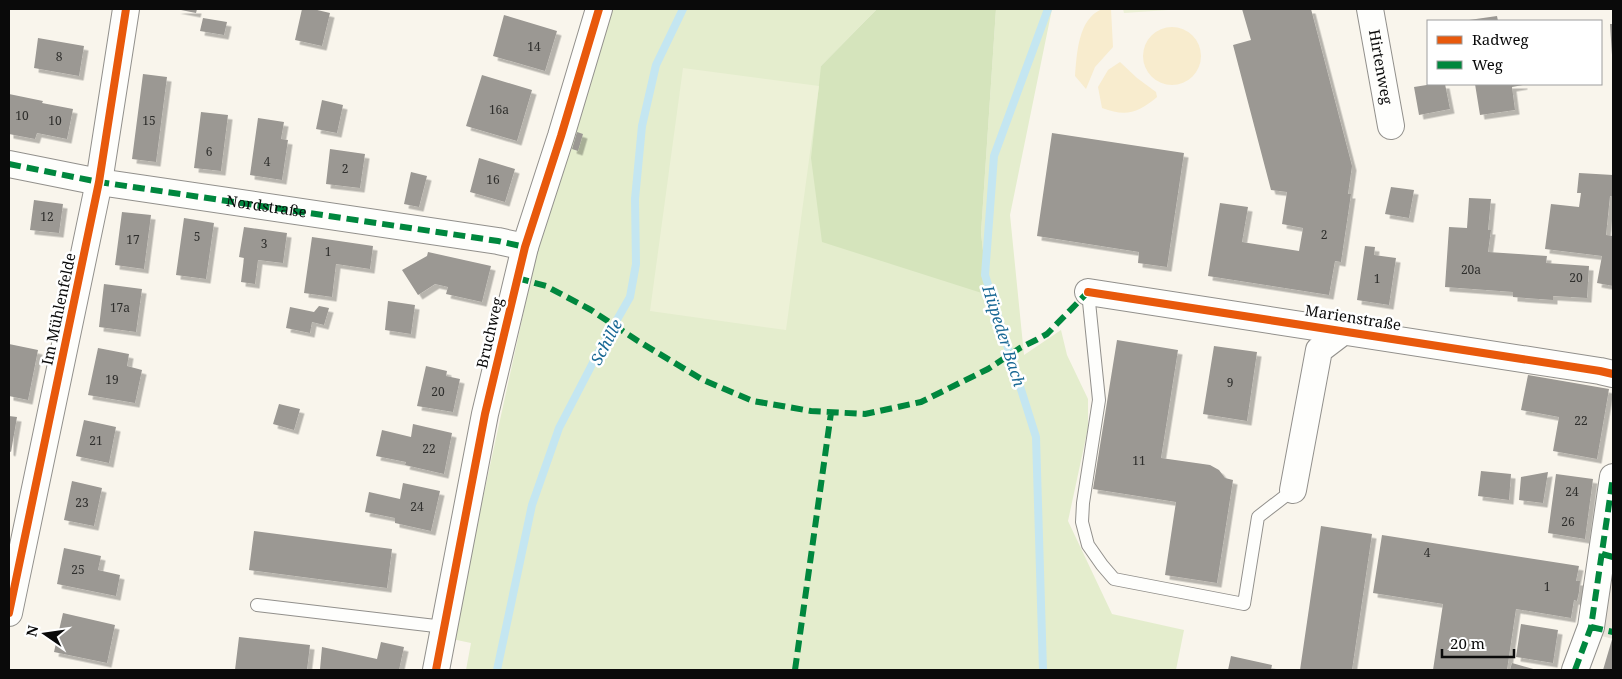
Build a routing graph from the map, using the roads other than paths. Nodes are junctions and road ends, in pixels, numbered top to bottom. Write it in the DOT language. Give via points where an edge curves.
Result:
graph roads {
  1 [pos="126,9"];
  2 [pos="599,9"];
  3 [pos="1370,9"];
  4 [pos="1391,126"];
  5 [pos="9,164"];
  6 [pos="99,182"];
  7 [pos="525,247"];
  8 [pos="1088,292"];
  9 [pos="1344,331"];
  10 [pos="1613,374"];
  11 [pos="1613,477"];
  12 [pos="1293,490"];
  13 [pos="1608,555"];
  14 [pos="257,605"];
  15 [pos="9,613"];
  16 [pos="444,627"];
  17 [pos="1602,630"];
  18 [pos="436,670"];
  19 [pos="1575,670"];
  1 -- 6 [label="street, Im Mühlenfelde"];
  2 -- 7 [label="street, Bruchweg"];
  3 -- 4 [label="street, Hirtenweg"];
  5 -- 6 [label="street, Nordstraße"];
  6 -- 7 [label="street, Nordstraße"];
  6 -- 15 [label="street, Im Mühlenfelde"];
  7 -- 16 [label="street, Bruchweg" via="485,414"];
  8 -- 9 [label="street, Marienstraße"];
  8 -- 12 [label="lane" via="1099,400 1082,522 1088,545 1114,579 1244,604 1258,516"];
  9 -- 10 [label="street, Marienstraße"];
  9 -- 12 [label="street" via="1319,350"];
  11 -- 13 [label="street"];
  13 -- 17 [label="street"];
  14 -- 16 [label="lane"];
  16 -- 18 [label="street, Bruchweg"];
  17 -- 19 [label="street"];
}
